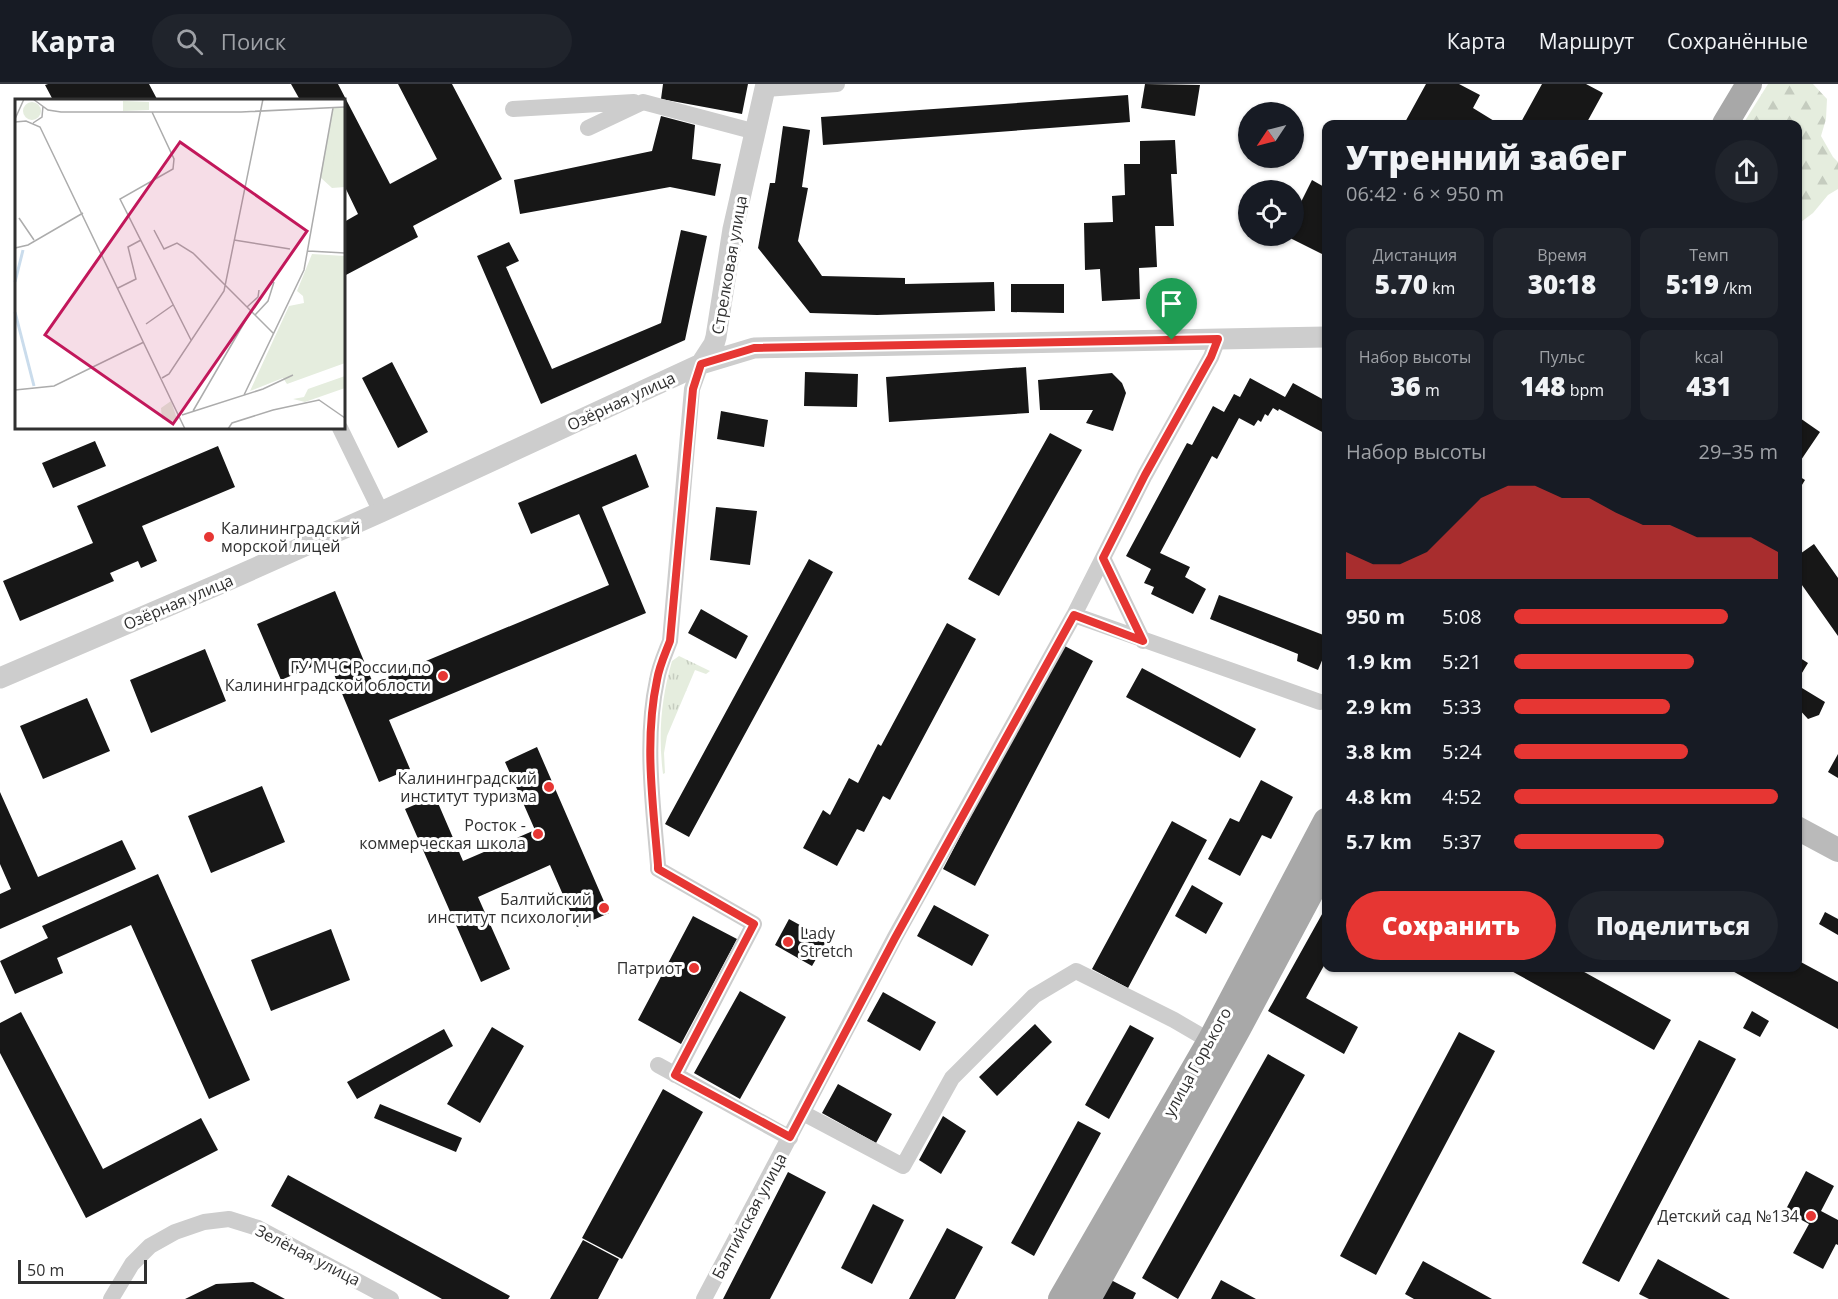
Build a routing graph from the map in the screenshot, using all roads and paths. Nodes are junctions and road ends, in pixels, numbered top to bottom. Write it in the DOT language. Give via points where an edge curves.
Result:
graph roads {
  1 [pos="837,84"];
  2 [pos="1729,84"];
  3 [pos="1749,84"];
  4 [pos="766,86"];
  5 [pos="644,102"];
  6 [pos="513,109"];
  7 [pos="1708,120"];
  8 [pos="1727,120"];
  9 [pos="588,128"];
  10 [pos="756,132"];
  11 [pos="1322,337"];
  12 [pos="1218,339"];
  13 [pos="701,364"];
  14 [pos="340,429"];
  15 [pos="381,512"];
  16 [pos="1103,558"];
  17 [pos="1074,615"];
  18 [pos="1143,641"];
  19 [pos="0,678"];
  20 [pos="1320,702"];
  21 [pos="1322,829"];
  22 [pos="1802,831"];
  23 [pos="1838,850"];
  24 [pos="1322,872"];
  25 [pos="1210,1041"];
  26 [pos="658,1065"];
  27 [pos="675,1075"];
  28 [pos="803,1113"];
  29 [pos="790,1137"];
  30 [pos="111,1299"];
  31 [pos="391,1299"];
  32 [pos="704,1299"];
  33 [pos="1061,1299"];
  34 [pos="1088,1299"];
  1 -- 4 [label="street"];
  2 -- 7 [label="main road"];
  3 -- 8 [label="main road"];
  4 -- 10 [label="street, Стрелковая улица"];
  5 -- 6 [label="street"];
  5 -- 9 [label="street"];
  5 -- 10 [label="street"];
  10 -- 13 [label="street, Стрелковая улица" via="733,229 716,337"];
  11 -- 12 [label="street, Озёрная улица"];
  12 -- 13 [label="street, Озёрная улица" via="754,348"];
  12 -- 16 [label="street, Балтийская улица"];
  13 -- 15 [label="street, Озёрная улица"];
  13 -- 27 [label="street, Стрелковая улица" via="693,389 670,641 657,679 651,717 658,869 754,924"];
  14 -- 15 [label="street"];
  15 -- 19 [label="street, Озёрная улица"];
  16 -- 17 [label="street, Балтийская улица"];
  16 -- 18 [label="street"];
  17 -- 18 [label="street"];
  17 -- 28 [label="street, Балтийская улица"];
  18 -- 20 [label="street"];
  21 -- 25 [label="main road, улица Горького"];
  22 -- 23 [label="main road"];
  24 -- 34 [label="main road, улица Горького"];
  25 -- 28 [label="street" via="1076,971 1034,996 952,1078 903,1166"];
  25 -- 33 [label="main road, улица Горького"];
  26 -- 27 [label="street"];
  27 -- 29 [label="street"];
  28 -- 29 [label="street, Балтийская улица"];
  29 -- 32 [label="street, Балтийская улица"];
  30 -- 31 [label="street, Зелёная улица" via="132,1264 150,1246 204,1222 229,1219 258,1228"];
}
